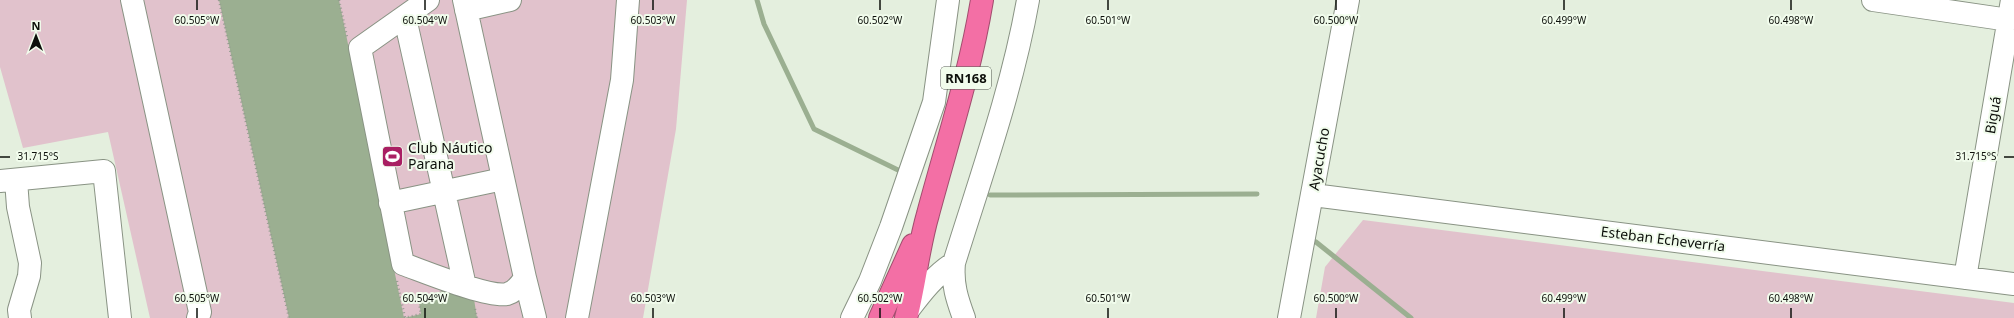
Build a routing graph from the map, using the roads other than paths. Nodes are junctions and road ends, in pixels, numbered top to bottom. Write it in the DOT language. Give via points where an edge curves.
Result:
graph roads {
  1 [pos="132,0"];
  2 [pos="428,0"];
  3 [pos="510,0"];
  4 [pos="628,0"];
  5 [pos="948,0"];
  6 [pos="982,0"];
  7 [pos="1028,0"];
  8 [pos="1348,0"];
  9 [pos="1873,0"];
  10 [pos="465,5"];
  11 [pos="2010,10"];
  12 [pos="405,18"];
  13 [pos="503,179"];
  14 [pos="8,180"];
  15 [pos="444,192"];
  16 [pos="1313,195"];
  17 [pos="390,203"];
  18 [pos="927,215"];
  19 [pos="954,263"];
  20 [pos="525,278"];
  21 [pos="1965,278"];
  22 [pos="2014,284"];
  23 [pos="465,286"];
  24 [pos="908,314"];
  25 [pos="20,318"];
  26 [pos="120,318"];
  27 [pos="198,318"];
  28 [pos="535,318"];
  29 [pos="577,318"];
  30 [pos="852,318"];
  31 [pos="880,318"];
  32 [pos="964,318"];
  33 [pos="1289,318"];
  1 -- 27 [label="street" via="200,312"];
  2 -- 12 [label="street"];
  3 -- 10 [label="street"];
  4 -- 29 [label="street" via="622,80"];
  5 -- 30 [label="street" via="934,102 891,227"];
  6 -- 18 [label="highway, RN168" via="968,69 946,155"];
  7 -- 19 [label="street" via="1009,88"];
  8 -- 16 [label="street, Ayacucho"];
  9 -- 11 [label="street"];
  10 -- 13 [label="street"];
  11 -- 21 [label="street, Biguá"];
  12 -- 15 [label="street"];
  12 -- 17 [label="street" via="360,48"];
  13 -- 15 [label="street"];
  13 -- 20 [label="street"];
  14 -- 25 [label="street" via="18,207 30,262 29,276 19,310"];
  14 -- 26 [label="street" via="104,171"];
  15 -- 17 [label="street"];
  15 -- 23 [label="street"];
  16 -- 21 [label="street, Esteban Echeverría"];
  16 -- 33 [label="street, Ayacucho"];
  17 -- 23 [label="street" via="403,264"];
  18 -- 24 [label="highway, RN168"];
  18 -- 31 [label="highway, RN168"];
  19 -- 24 [label="street" via="922,291"];
  19 -- 32 [label="street" via="954,290"];
  20 -- 23 [label="street" via="518,287 507,294"];
  20 -- 28 [label="street"];
  21 -- 22 [label="street, Esteban Echeverría"];
}
